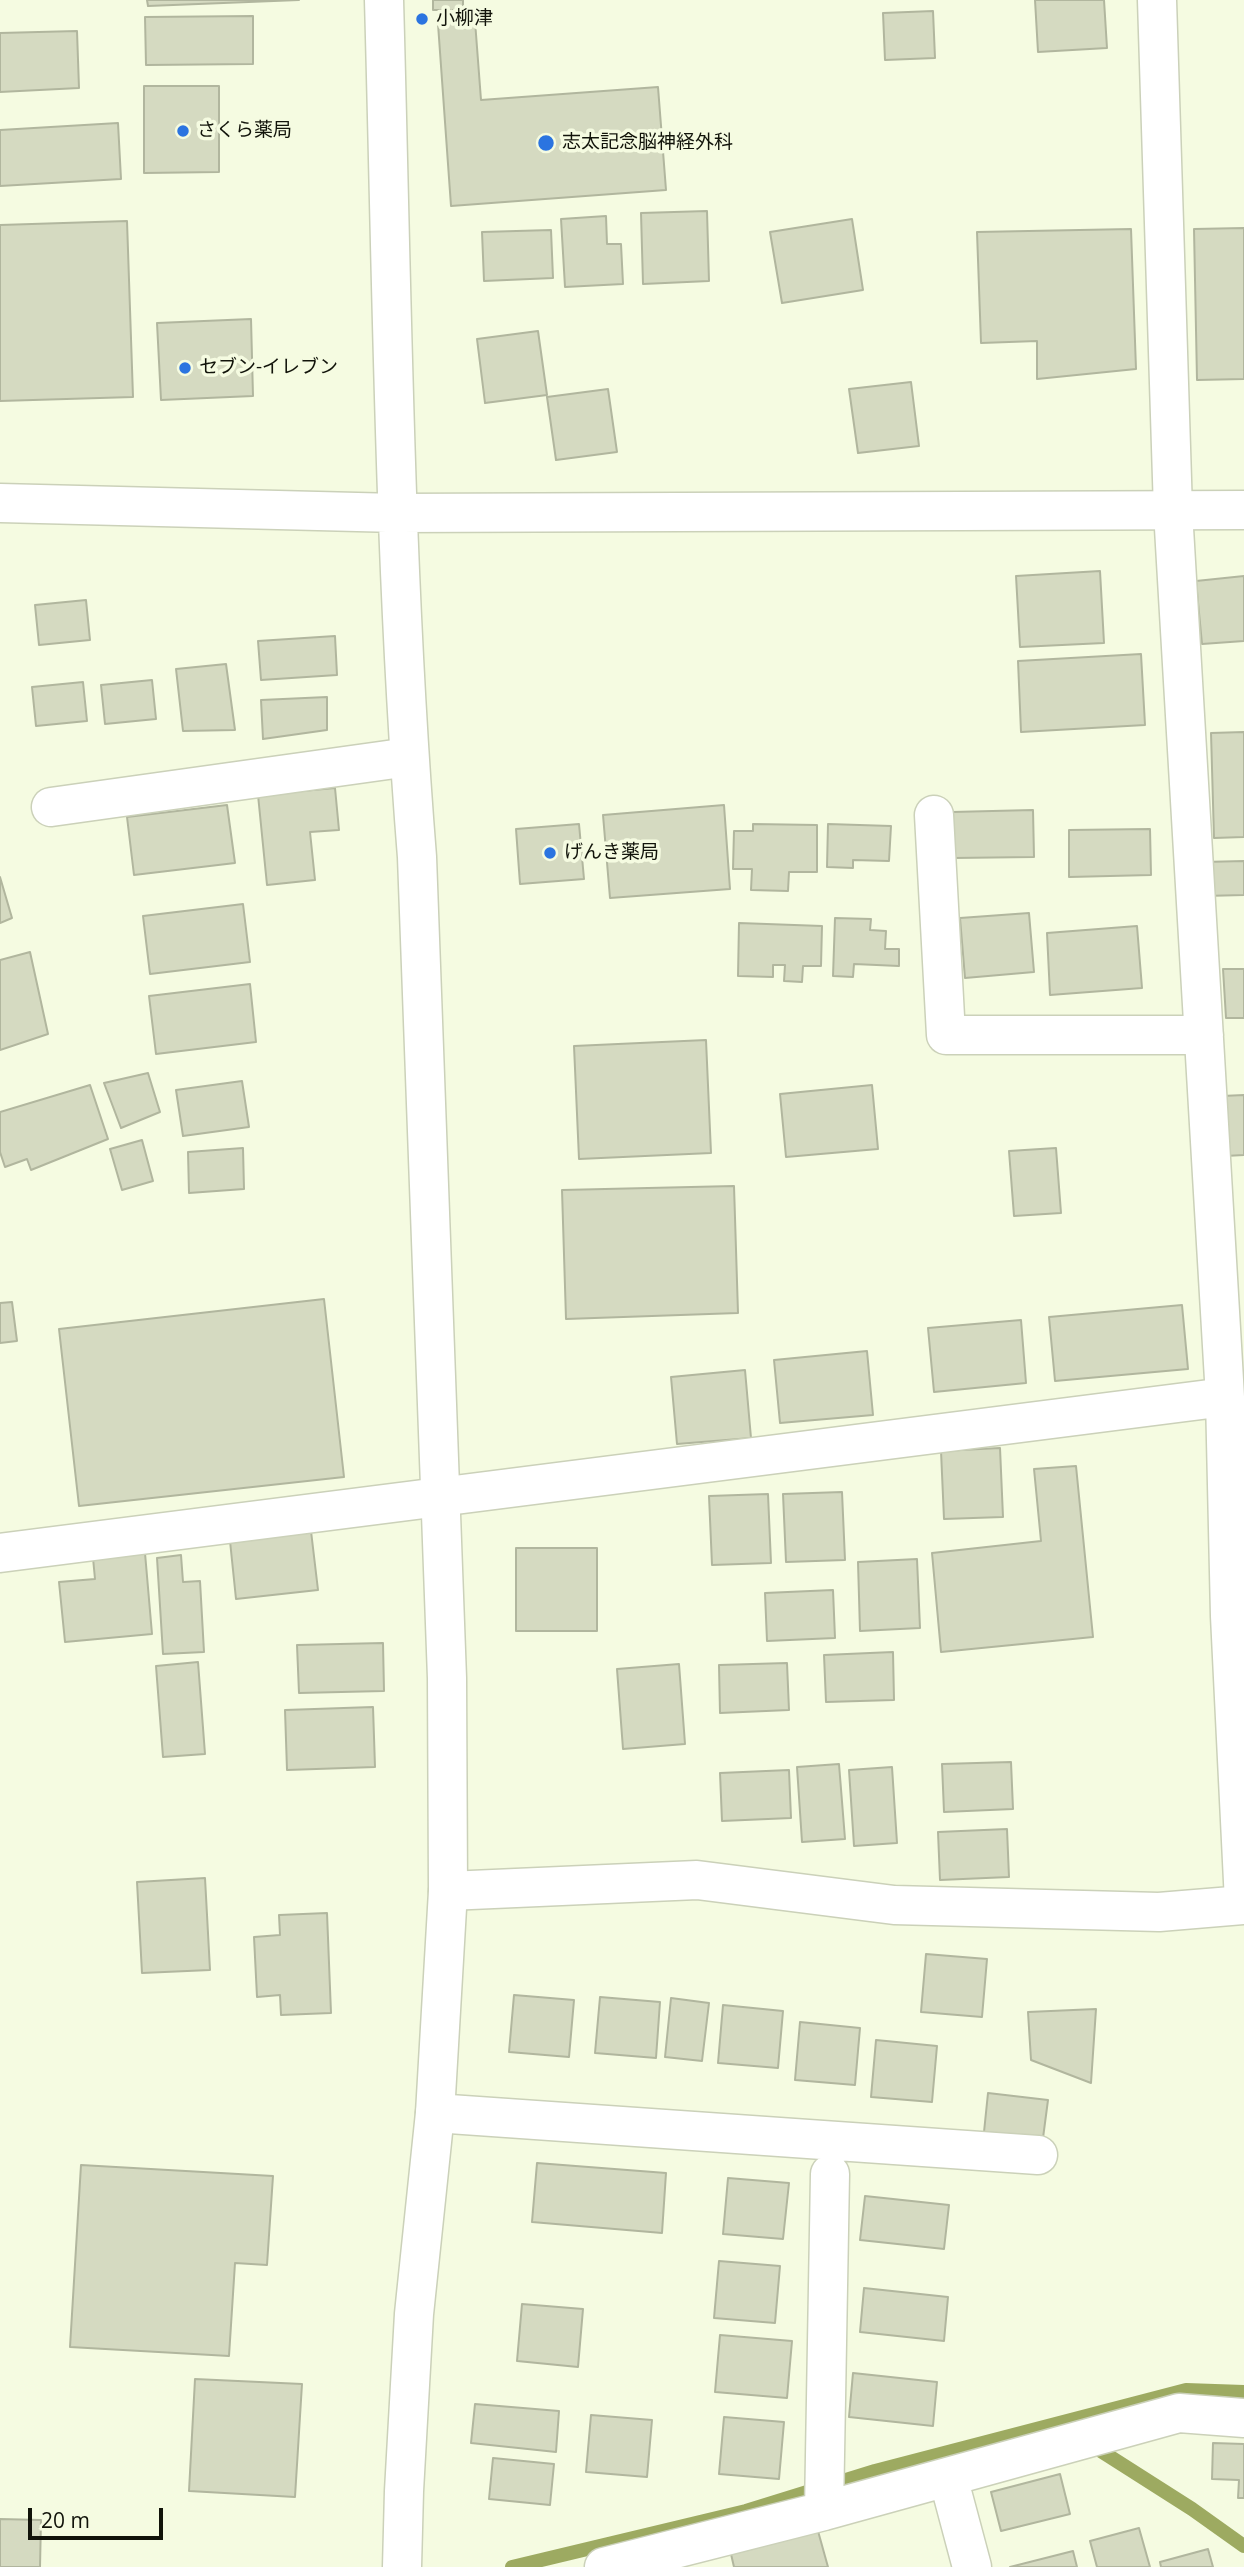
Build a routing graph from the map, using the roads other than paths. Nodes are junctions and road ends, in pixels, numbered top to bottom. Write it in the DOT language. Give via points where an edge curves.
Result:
graph roads {
  1 [pos="384,0"];
  2 [pos="1157,0"];
  3 [pos="0,503"];
  4 [pos="1244,510"];
  5 [pos="1173,511"];
  6 [pos="397,513"];
  7 [pos="409,757"];
  8 [pos="51,807"];
  9 [pos="934,815"];
  10 [pos="1204,1035"];
  11 [pos="1233,1358"];
  12 [pos="1225,1397"];
  13 [pos="439,1496"];
  14 [pos="0,1553"];
  15 [pos="1237,1616"];
  16 [pos="448,1891"];
  17 [pos="1244,1904"];
  18 [pos="435,2113"];
  19 [pos="1038,2155"];
  20 [pos="830,2174"];
  21 [pos="1244,2418"];
  22 [pos="948,2477"];
  23 [pos="824,2511"];
  24 [pos="696,2556"];
  25 [pos="402,2567"];
  26 [pos="604,2567"];
  27 [pos="972,2567"];
  1 -- 6 [label="street"];
  2 -- 5 [label="street"];
  3 -- 6 [label="street"];
  4 -- 5 [label="street"];
  5 -- 6 [label="street"];
  5 -- 10 [label="street"];
  6 -- 7 [label="street"];
  7 -- 8 [label="street"];
  7 -- 13 [label="street" via="417,857"];
  9 -- 10 [label="street" via="946,1035"];
  10 -- 11 [label="street"];
  11 -- 12 [label="street"];
  12 -- 13 [label="street"];
  12 -- 15 [label="street"];
  13 -- 14 [label="street"];
  13 -- 16 [label="street" via="447,1678"];
  15 -- 17 [label="street"];
  16 -- 17 [label="street" via="698,1880 894,1905 1159,1912"];
  16 -- 18 [label="street"];
  18 -- 19 [label="street"];
  18 -- 25 [label="street" via="414,2314"];
  20 -- 23 [label="street"];
  21 -- 22 [label="street" via="1179,2413"];
  22 -- 23 [label="street"];
  22 -- 27 [label="street"];
  23 -- 24 [label="street"];
  24 -- 26 [label="street"];
}
